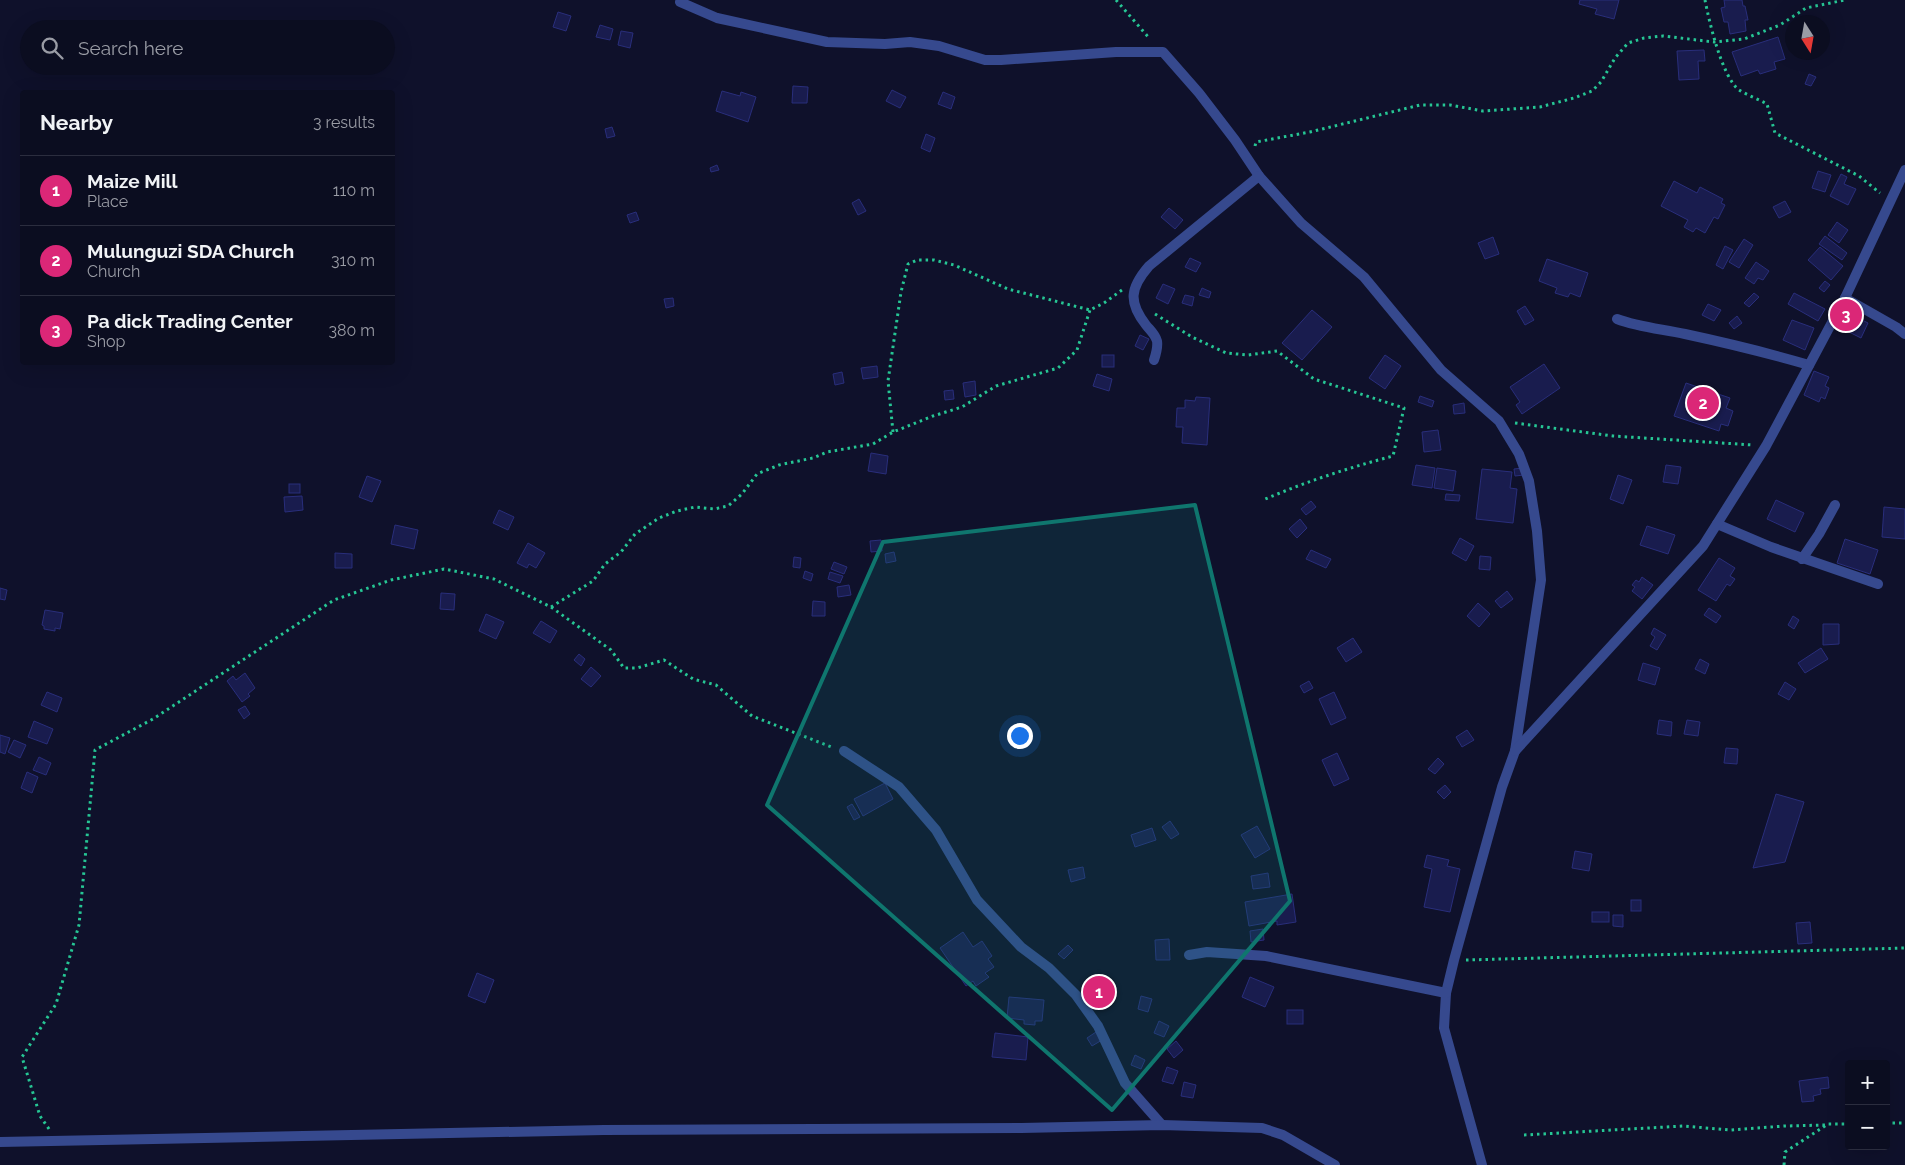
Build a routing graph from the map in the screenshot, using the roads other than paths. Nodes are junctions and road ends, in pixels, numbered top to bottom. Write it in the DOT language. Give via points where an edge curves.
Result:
graph roads {
  1 [pos="680,2"];
  2 [pos="1905,170"];
  3 [pos="1259,176"];
  4 [pos="1845,298"];
  5 [pos="1617,319"];
  6 [pos="1905,334"];
  7 [pos="1154,360"];
  8 [pos="1809,365"];
  9 [pos="1835,505"];
  10 [pos="1717,524"];
  11 [pos="1802,559"];
  12 [pos="1878,584"];
  13 [pos="844,751"];
  14 [pos="1515,751"];
  15 [pos="1189,955"];
  16 [pos="1446,993"];
  17 [pos="1162,1125"];
  18 [pos="0,1142"];
  19 [pos="1335,1165"];
  20 [pos="1482,1165"];
  1 -- 3 [label="street" via="717,18 827,42 910,42 939,46 985,60 1162,52 1198,93"];
  2 -- 4 [label="street"];
  3 -- 7 [label="street" via="1148,266 1140,276 1134,287 1133,300 1137,313 1156,339 1158,346"];
  3 -- 14 [label="street" via="1301,223 1364,277 1441,370 1499,421 1519,454 1529,481 1541,580"];
  4 -- 6 [label="street"];
  4 -- 8 [label="street"];
  5 -- 8 [label="street"];
  8 -- 10 [label="street" via="1766,446"];
  9 -- 11 [label="street"];
  10 -- 11 [label="street"];
  10 -- 14 [label="street" via="1703,546"];
  11 -- 12 [label="street"];
  13 -- 17 [label="street" via="899,787 936,830 977,900 1022,947 1076,995 1098,1026 1125,1082"];
  14 -- 16 [label="street" via="1502,787"];
  15 -- 16 [label="street" via="1207,952 1266,956"];
  16 -- 20 [label="street" via="1444,1028"];
  17 -- 18 [label="street" via="594,1130"];
  17 -- 19 [label="street" via="1262,1128 1283,1135"];
}
